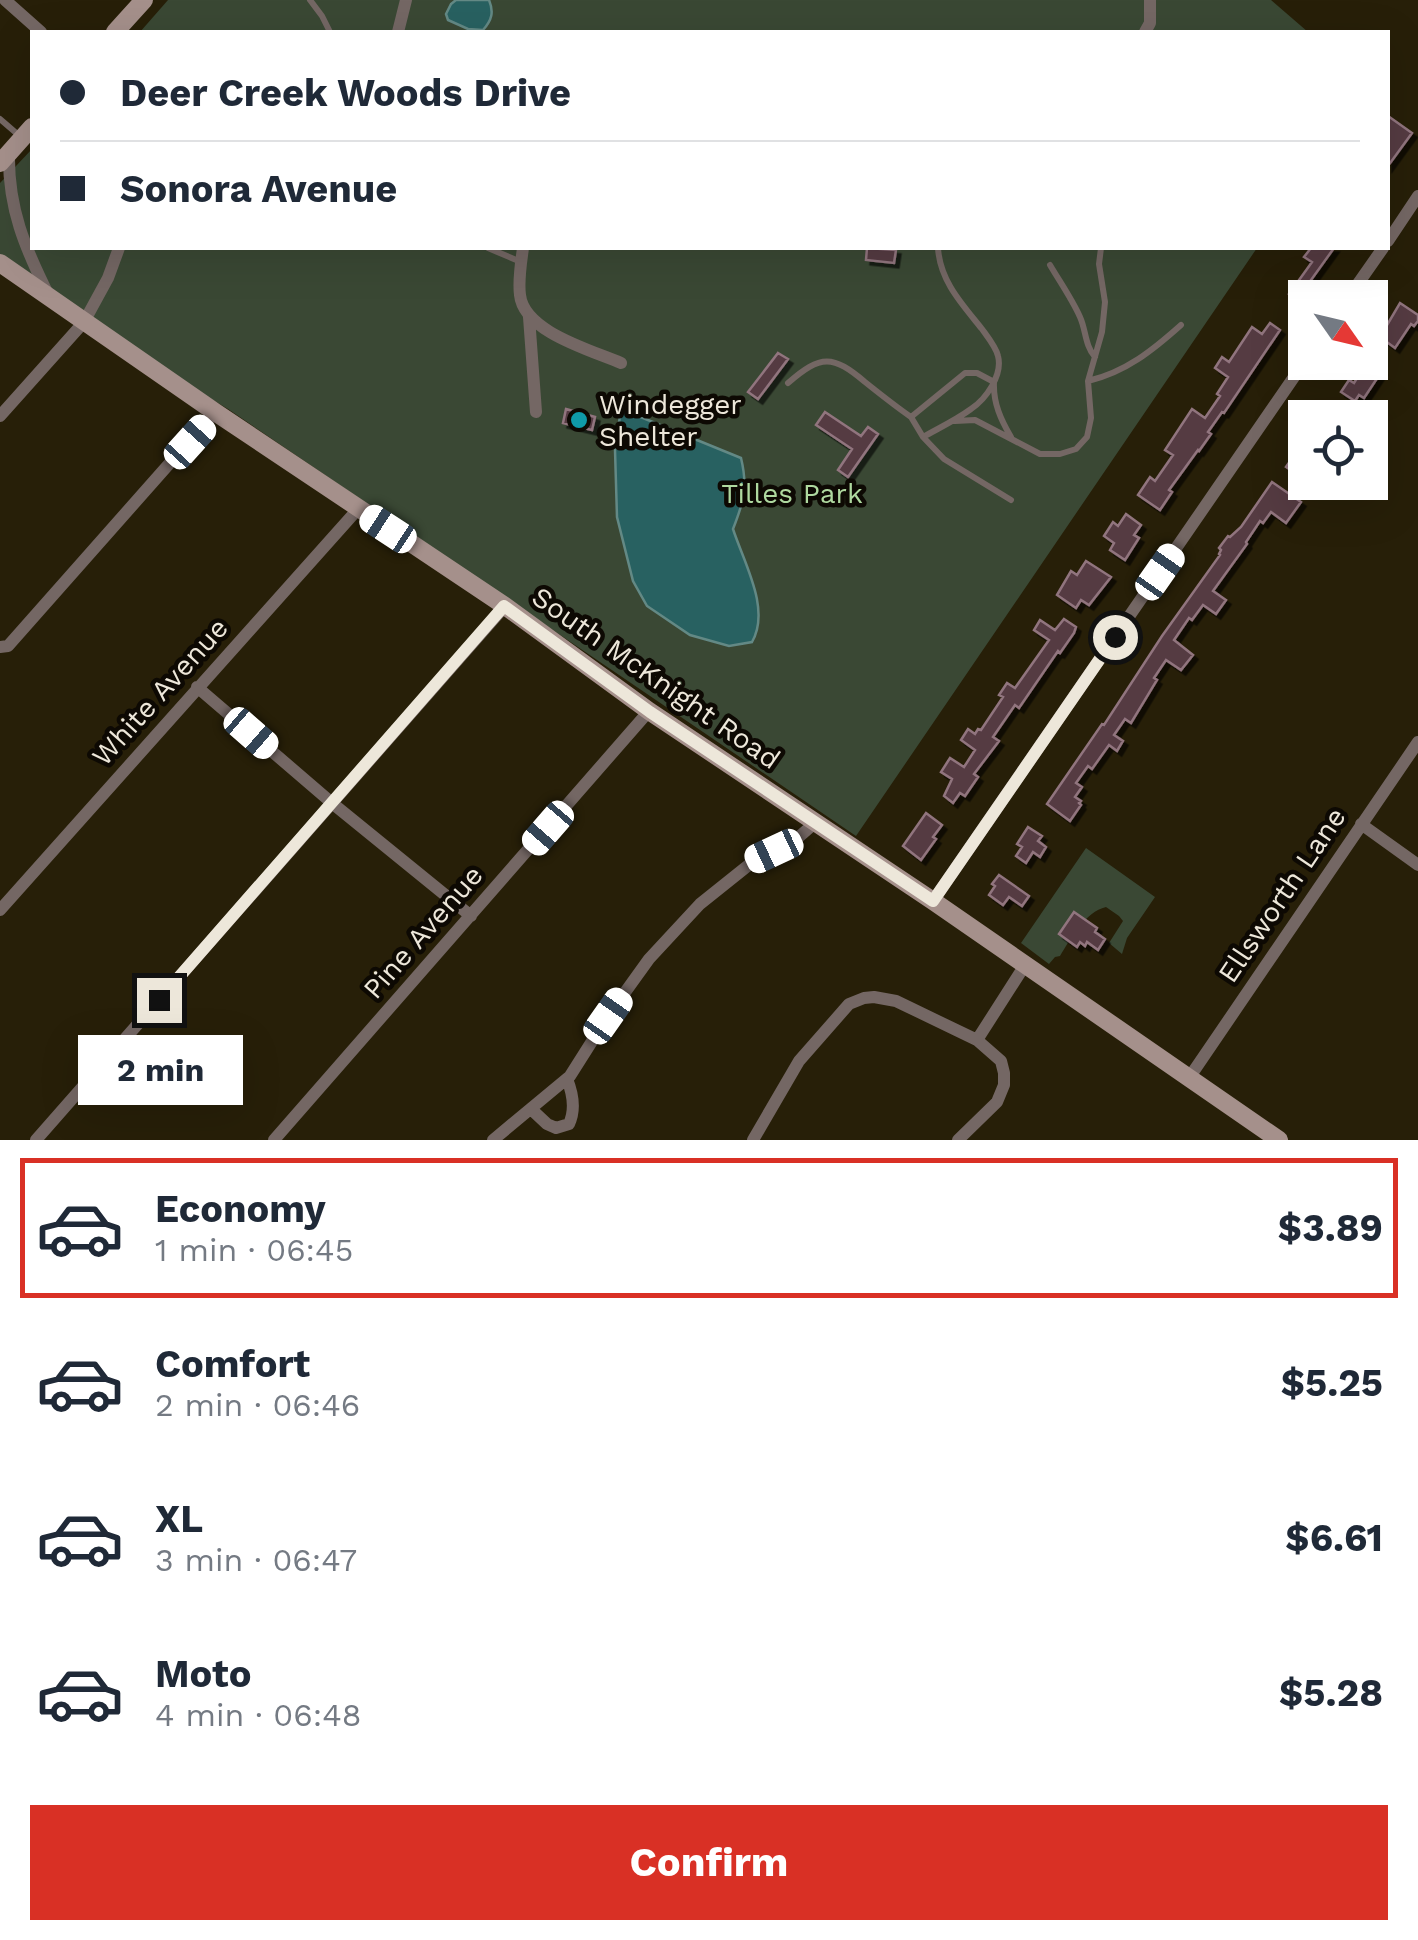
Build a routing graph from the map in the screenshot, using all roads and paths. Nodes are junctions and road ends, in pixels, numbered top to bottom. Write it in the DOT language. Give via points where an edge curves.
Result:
graph roads {
  1 [pos="5,0"];
  2 [pos="144,0"];
  3 [pos="310,0"];
  4 [pos="1150,0"];
  5 [pos="403,2"];
  6 [pos="38,30"];
  7 [pos="117,30"];
  8 [pos="329,30"];
  9 [pos="398,30"];
  10 [pos="1147,30"];
  11 [pos="0,118"];
  12 [pos="27,132"];
  13 [pos="4,158"];
  14 [pos="1418,196"];
  15 [pos="1390,238"];
  16 [pos="118,250"];
  17 [pos="938,250"];
  18 [pos="1101,250"];
  19 [pos="1382,250"];
  20 [pos="522,255"];
  21 [pos="1050,265"];
  22 [pos="2,268"];
  23 [pos="1361,280"];
  24 [pos="50,298"];
  25 [pos="529,317"];
  26 [pos="84,322"];
  27 [pos="1181,324"];
  28 [pos="1095,357"];
  29 [pos="622,363"];
  30 [pos="1292,380"];
  31 [pos="1088,381"];
  32 [pos="994,382"];
  33 [pos="788,383"];
  34 [pos="216,412"];
  35 [pos="536,412"];
  36 [pos="0,416"];
  37 [pos="911,417"];
  38 [pos="954,421"];
  39 [pos="923,437"];
  40 [pos="1012,438"];
  41 [pos="1012,500"];
  42 [pos="358,509"];
  43 [pos="504,606"];
  44 [pos="3,650"];
  45 [pos="198,687"];
  46 [pos="650,712"];
  47 [pos="1418,742"];
  48 [pos="332,802"];
  49 [pos="816,822"];
  50 [pos="1361,824"];
  51 [pos="1418,865"];
  52 [pos="933,901"];
  53 [pos="0,910"];
  54 [pos="471,916"];
  55 [pos="1025,965"];
  56 [pos="976,1040"];
  57 [pos="1189,1078"];
  58 [pos="567,1079"];
  59 [pos="531,1108"];
  60 [pos="36,1140"];
  61 [pos="274,1140"];
  62 [pos="493,1140"];
  63 [pos="752,1140"];
  64 [pos="958,1140"];
  65 [pos="1280,1140"];
  1 -- 6 [label="street"];
  2 -- 7 [label="main road"];
  3 -- 8 [label="lane"];
  4 -- 10 [label="street"];
  5 -- 9 [label="street"];
  11 -- 12 [label="lane"];
  12 -- 13 [label="main road"];
  13 -- 24 [label="street" via="24,245"];
  14 -- 15 [label="street"];
  16 -- 26 [label="street"];
  17 -- 32 [label="lane" via="951,290 999,357"];
  18 -- 28 [label="lane" via="1106,302"];
  19 -- 23 [label="street"];
  20 -- 25 [label="street" via="520,296"];
  21 -- 28 [label="lane"];
  22 -- 24 [label="main road, South McKnight Road"];
  24 -- 26 [label="main road, South McKnight Road"];
  25 -- 29 [label="street"];
  25 -- 35 [label="street"];
  26 -- 34 [label="main road, South McKnight Road"];
  26 -- 36 [label="street"];
  27 -- 31 [label="lane" via="1133,363"];
  28 -- 31 [label="lane"];
  30 -- 52 [label="street"];
  31 -- 40 [label="lane" via="1091,418 1076,449 1040,454"];
  32 -- 37 [label="lane" via="965,373"];
  32 -- 38 [label="lane"];
  32 -- 40 [label="lane" via="996,405"];
  33 -- 37 [label="lane" via="803,370 834,361"];
  34 -- 42 [label="main road, South McKnight Road"];
  34 -- 44 [label="street"];
  37 -- 39 [label="lane"];
  38 -- 39 [label="lane"];
  38 -- 40 [label="lane" via="975,420"];
  39 -- 41 [label="lane" via="944,459"];
  42 -- 43 [label="main road, South McKnight Road"];
  42 -- 45 [label="street, White Avenue"];
  43 -- 46 [label="main road, South McKnight Road"];
  43 -- 48 [label="street"];
  45 -- 48 [label="street"];
  45 -- 53 [label="street, White Avenue"];
  46 -- 49 [label="main road, South McKnight Road"];
  46 -- 54 [label="street, Pine Avenue"];
  47 -- 50 [label="street, Ellsworth Lane"];
  48 -- 54 [label="street"];
  48 -- 60 [label="street"];
  49 -- 52 [label="main road, South McKnight Road"];
  49 -- 58 [label="street" via="700,904 649,958"];
  50 -- 51 [label="street"];
  50 -- 57 [label="street, Ellsworth Lane"];
  52 -- 55 [label="main road, South McKnight Road"];
  54 -- 61 [label="street, Pine Avenue"];
  55 -- 56 [label="street"];
  55 -- 57 [label="main road, South McKnight Road"];
  56 -- 63 [label="street" via="896,1002 874,997 850,1004 799,1061"];
  56 -- 64 [label="street" via="1000,1062 1004,1085 997,1102"];
  57 -- 65 [label="main road, South McKnight Road"];
  58 -- 59 [label="street"];
  58 -- 59 [label="street" via="569,1124 556,1128"];
  59 -- 62 [label="street"];
}
